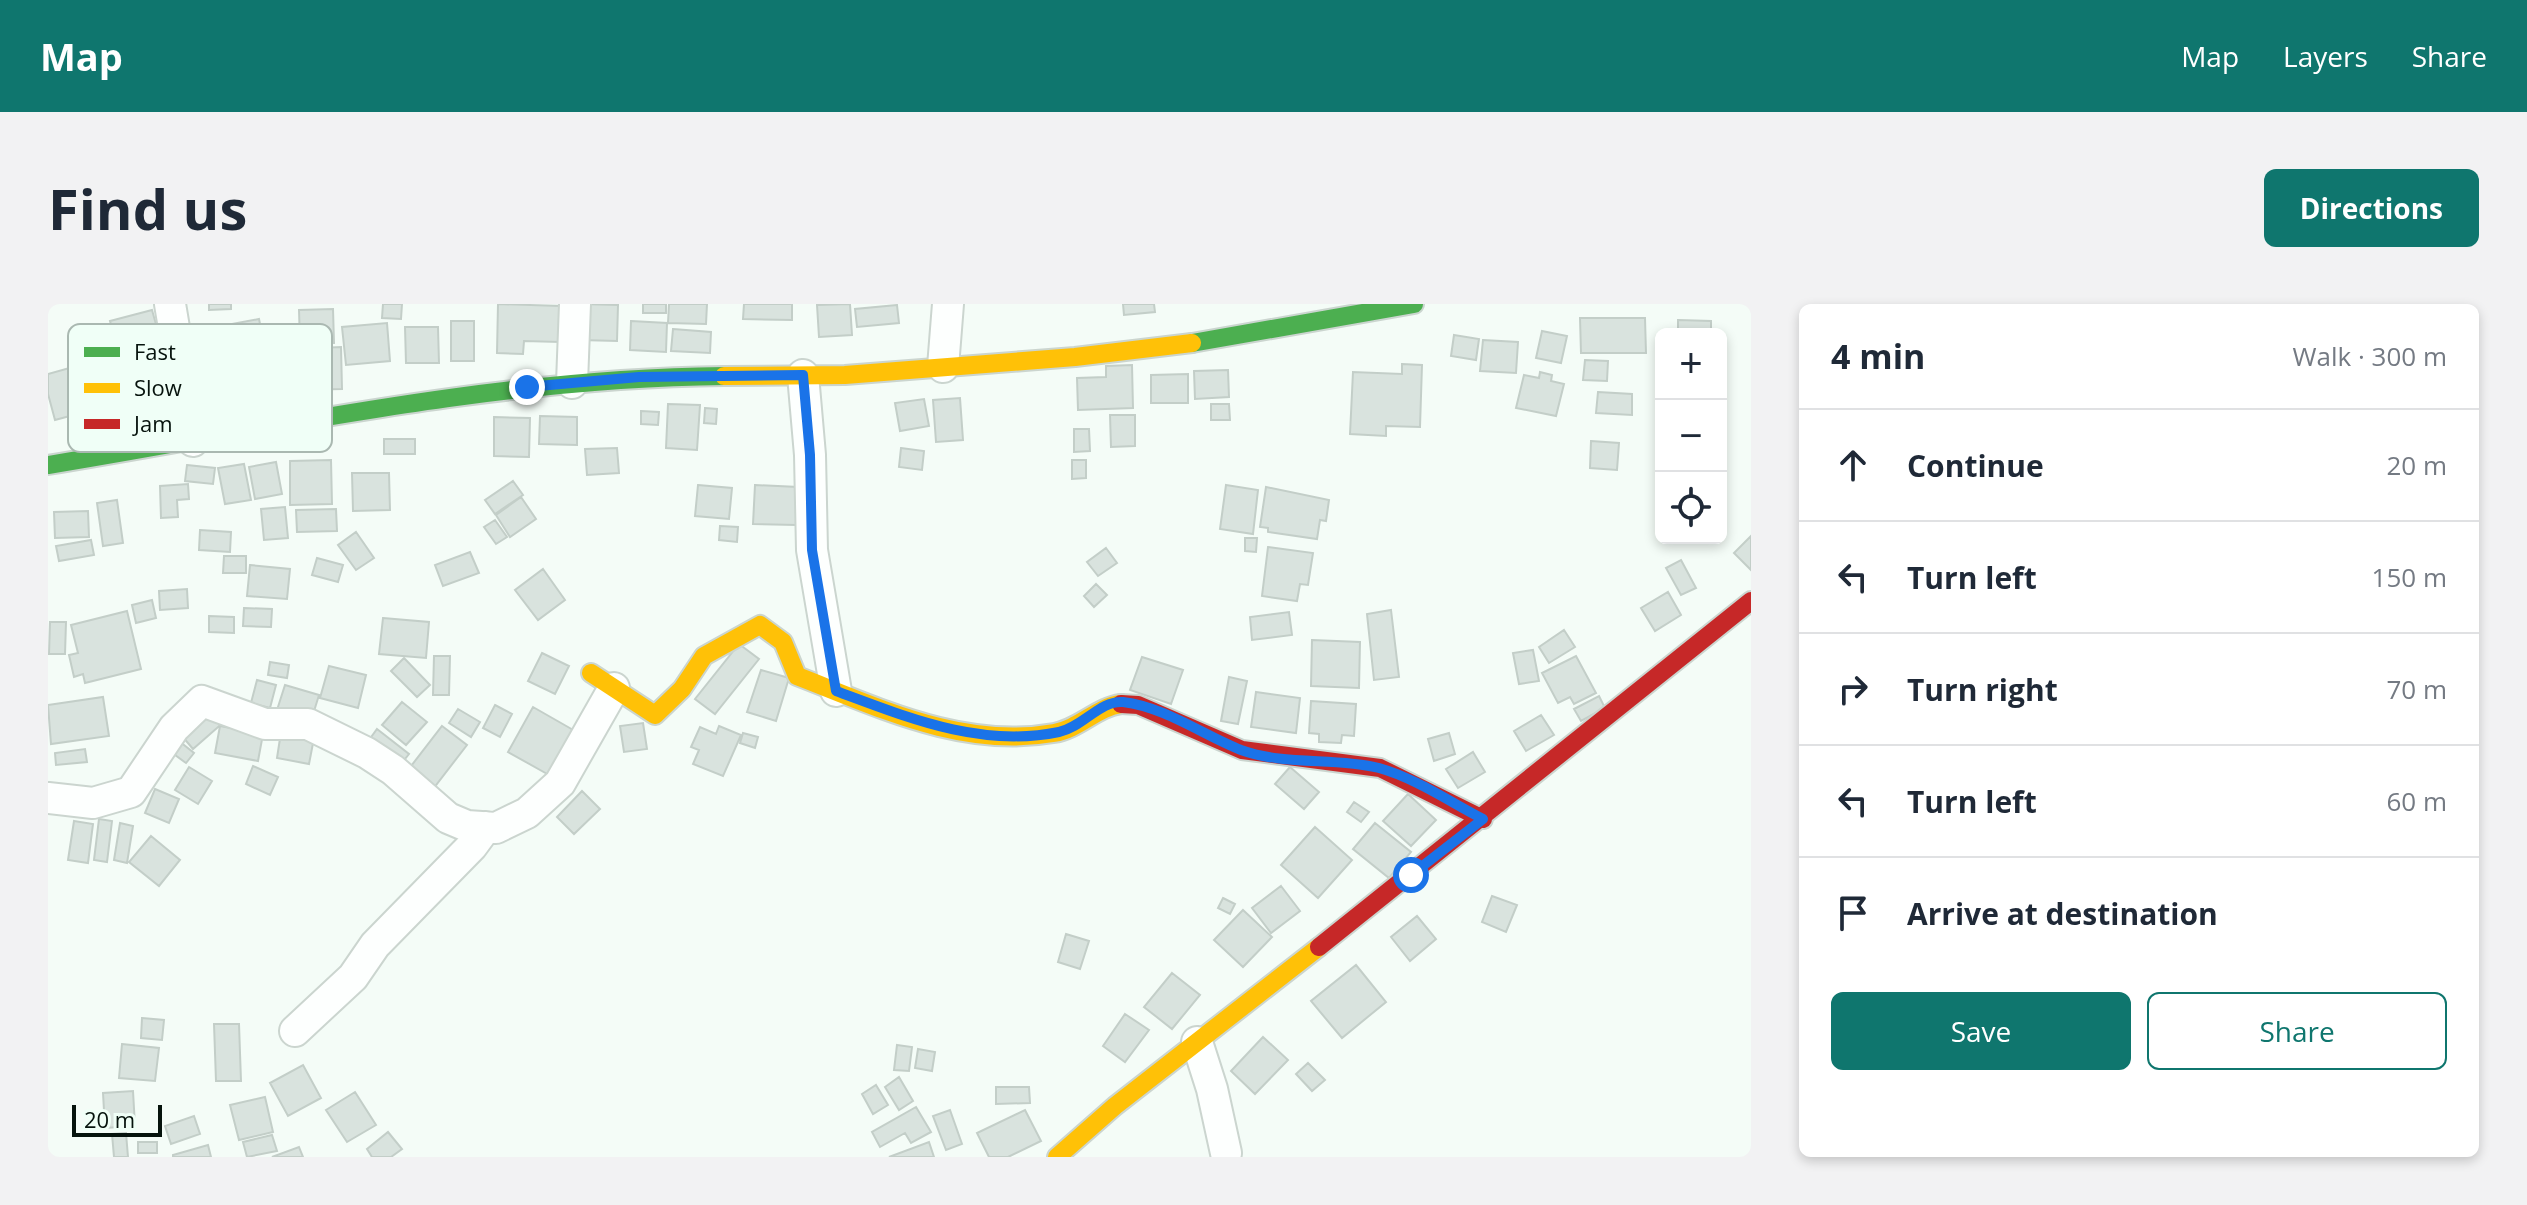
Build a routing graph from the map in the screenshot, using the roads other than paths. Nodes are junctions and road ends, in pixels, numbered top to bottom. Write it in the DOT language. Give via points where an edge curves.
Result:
graph roads {
  1 [pos="170,304"];
  2 [pos="575,304"];
  3 [pos="948,304"];
  4 [pos="1414,304"];
  5 [pos="173,324"];
  6 [pos="943,367"];
  7 [pos="803,375"];
  8 [pos="572,383"];
  9 [pos="332,418"];
  10 [pos="127,452"];
  11 [pos="48,465"];
  12 [pos="1751,601"];
  13 [pos="602,681"];
  14 [pos="836,691"];
  15 [pos="48,798"];
  16 [pos="1483,819"];
  17 [pos="486,827"];
  18 [pos="295,1031"];
  19 [pos="1197,1042"];
  20 [pos="1226,1153"];
  21 [pos="1057,1157"];
  1 -- 5 [label="street"];
  2 -- 8 [label="street"];
  3 -- 6 [label="street"];
  4 -- 6 [label="street" via="1162,348"];
  6 -- 7 [label="street"];
  7 -- 8 [label="street"];
  7 -- 14 [label="street" via="812,550"];
  8 -- 9 [label="street"];
  10 -- 11 [label="street"];
  12 -- 16 [label="street"];
  13 -- 14 [label="street" via="655,715 682,689 704,656 760,625 783,642 797,676"];
  13 -- 17 [label="street" via="560,783 527,813 496,828"];
  14 -- 16 [label="street" via="934,727 1005,737 1062,732 1107,704 1138,705 1242,750 1380,768"];
  15 -- 17 [label="street" via="93,803 131,792 174,728 202,701 265,724 308,724 393,770 448,818"];
  16 -- 19 [label="street"];
  17 -- 18 [label="street" via="375,945 353,977"];
  19 -- 20 [label="street"];
  19 -- 21 [label="street"];
}
